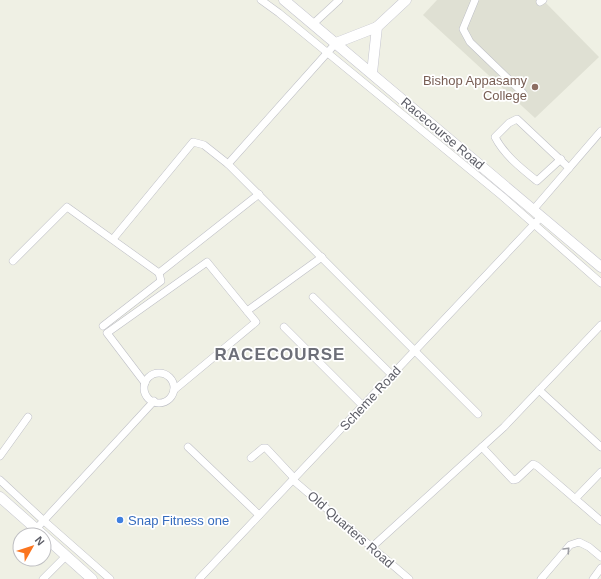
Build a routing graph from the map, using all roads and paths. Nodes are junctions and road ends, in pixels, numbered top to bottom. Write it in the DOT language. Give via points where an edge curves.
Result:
graph roads {
  1 [pos="261,0"];
  2 [pos="284,0"];
  3 [pos="339,0"];
  4 [pos="406,0"];
  5 [pos="475,0"];
  6 [pos="313,24"];
  7 [pos="377,27"];
  8 [pos="336,43"];
  9 [pos="327,53"];
  10 [pos="372,73"];
  11 [pos="523,93"];
  12 [pos="601,131"];
  13 [pos="560,159"];
  14 [pos="228,164"];
  15 [pos="569,168"];
  16 [pos="259,194"];
  17 [pos="533,210"];
  18 [pos="541,217"];
  19 [pos="534,225"];
  20 [pos="113,240"];
  21 [pos="322,257"];
  22 [pos="13,260"];
  23 [pos="601,267"];
  24 [pos="159,273"];
  25 [pos="601,284"];
  26 [pos="313,297"];
  27 [pos="247,311"];
  28 [pos="601,325"];
  29 [pos="103,326"];
  30 [pos="284,327"];
  31 [pos="415,350"];
  32 [pos="392,375"];
  33 [pos="145,383"];
  34 [pos="174,390"];
  35 [pos="539,390"];
  36 [pos="154,401"];
  37 [pos="362,406"];
  38 [pos="478,414"];
  39 [pos="28,417"];
  40 [pos="188,447"];
  41 [pos="482,447"];
  42 [pos="601,447"];
  43 [pos="0,456"];
  44 [pos="250,458"];
  45 [pos="601,472"];
  46 [pos="294,479"];
  47 [pos="0,480"];
  48 [pos="0,497"];
  49 [pos="575,499"];
  50 [pos="259,515"];
  51 [pos="43,520"];
  52 [pos="601,521"];
  53 [pos="34,527"];
  54 [pos="42,527"];
  55 [pos="52,543"];
  56 [pos="372,547"];
  57 [pos="66,556"];
  58 [pos="601,557"];
  59 [pos="601,568"];
  60 [pos="43,579"];
  61 [pos="92,579"];
  62 [pos="110,579"];
  63 [pos="199,579"];
  64 [pos="409,579"];
  65 [pos="541,579"];
  66 [pos="592,579"];
  1 -- 9 [label="street"];
  2 -- 6 [label="street, Racecourse Road"];
  3 -- 6 [label="street"];
  4 -- 7 [label="street"];
  5 -- 11 [label="street" via="463,29 470,42"];
  6 -- 8 [label="street, Racecourse Road"];
  7 -- 8 [label="street"];
  7 -- 10 [label="street"];
  8 -- 9 [label="street"];
  8 -- 10 [label="street, Racecourse Road"];
  9 -- 14 [label="street"];
  9 -- 19 [label="street"];
  10 -- 17 [label="street, Racecourse Road"];
  12 -- 15 [label="street"];
  13 -- 13 [label="street" via="518,119 509,123 495,137 509,156 537,181"];
  13 -- 15 [label="street"];
  14 -- 16 [label="street"];
  14 -- 20 [label="street" via="204,145 193,142"];
  15 -- 17 [label="street"];
  16 -- 21 [label="street"];
  16 -- 24 [label="street"];
  17 -- 18 [label="street, Racecourse Road"];
  18 -- 19 [label="street, Scheme Road"];
  18 -- 23 [label="street, Racecourse Road"];
  19 -- 25 [label="street"];
  19 -- 31 [label="street, Scheme Road"];
  20 -- 22 [label="street" via="67,207"];
  20 -- 24 [label="street"];
  21 -- 27 [label="street"];
  21 -- 31 [label="street"];
  24 -- 29 [label="street" via="161,281"];
  26 -- 32 [label="street"];
  27 -- 33 [label="street" via="207,262 201,266 107,333"];
  27 -- 34 [label="street" via="256,322"];
  28 -- 35 [label="street"];
  30 -- 37 [label="street"];
  31 -- 32 [label="street, Scheme Road"];
  31 -- 38 [label="street"];
  32 -- 37 [label="street, Scheme Road"];
  33 -- 34 [label="street" via="154,374 164,374 172,380"];
  33 -- 36 [label="street" via="146,394"];
  34 -- 36 [label="street" via="166,401"];
  35 -- 41 [label="street"];
  35 -- 42 [label="street"];
  36 -- 51 [label="street"];
  37 -- 46 [label="street, Scheme Road"];
  39 -- 43 [label="street"];
  40 -- 50 [label="street"];
  41 -- 49 [label="street" via="513,480 533,464"];
  41 -- 56 [label="street"];
  44 -- 46 [label="street, Old Quarters Road" via="265,447"];
  45 -- 49 [label="street"];
  46 -- 50 [label="street, Scheme Road"];
  46 -- 56 [label="street, Old Quarters Road"];
  47 -- 51 [label="street"];
  48 -- 53 [label="street"];
  49 -- 52 [label="street"];
  50 -- 63 [label="street, Scheme Road"];
  51 -- 54 [label="street"];
  51 -- 62 [label="street"];
  55 -- 57 [label="street"];
  56 -- 64 [label="street, Old Quarters Road"];
  57 -- 60 [label="street"];
  57 -- 61 [label="street"];
  65 -- 58 [label="street, one-way" via="570,545 579,542"];
  59 -- 66 [label="street"];
}
